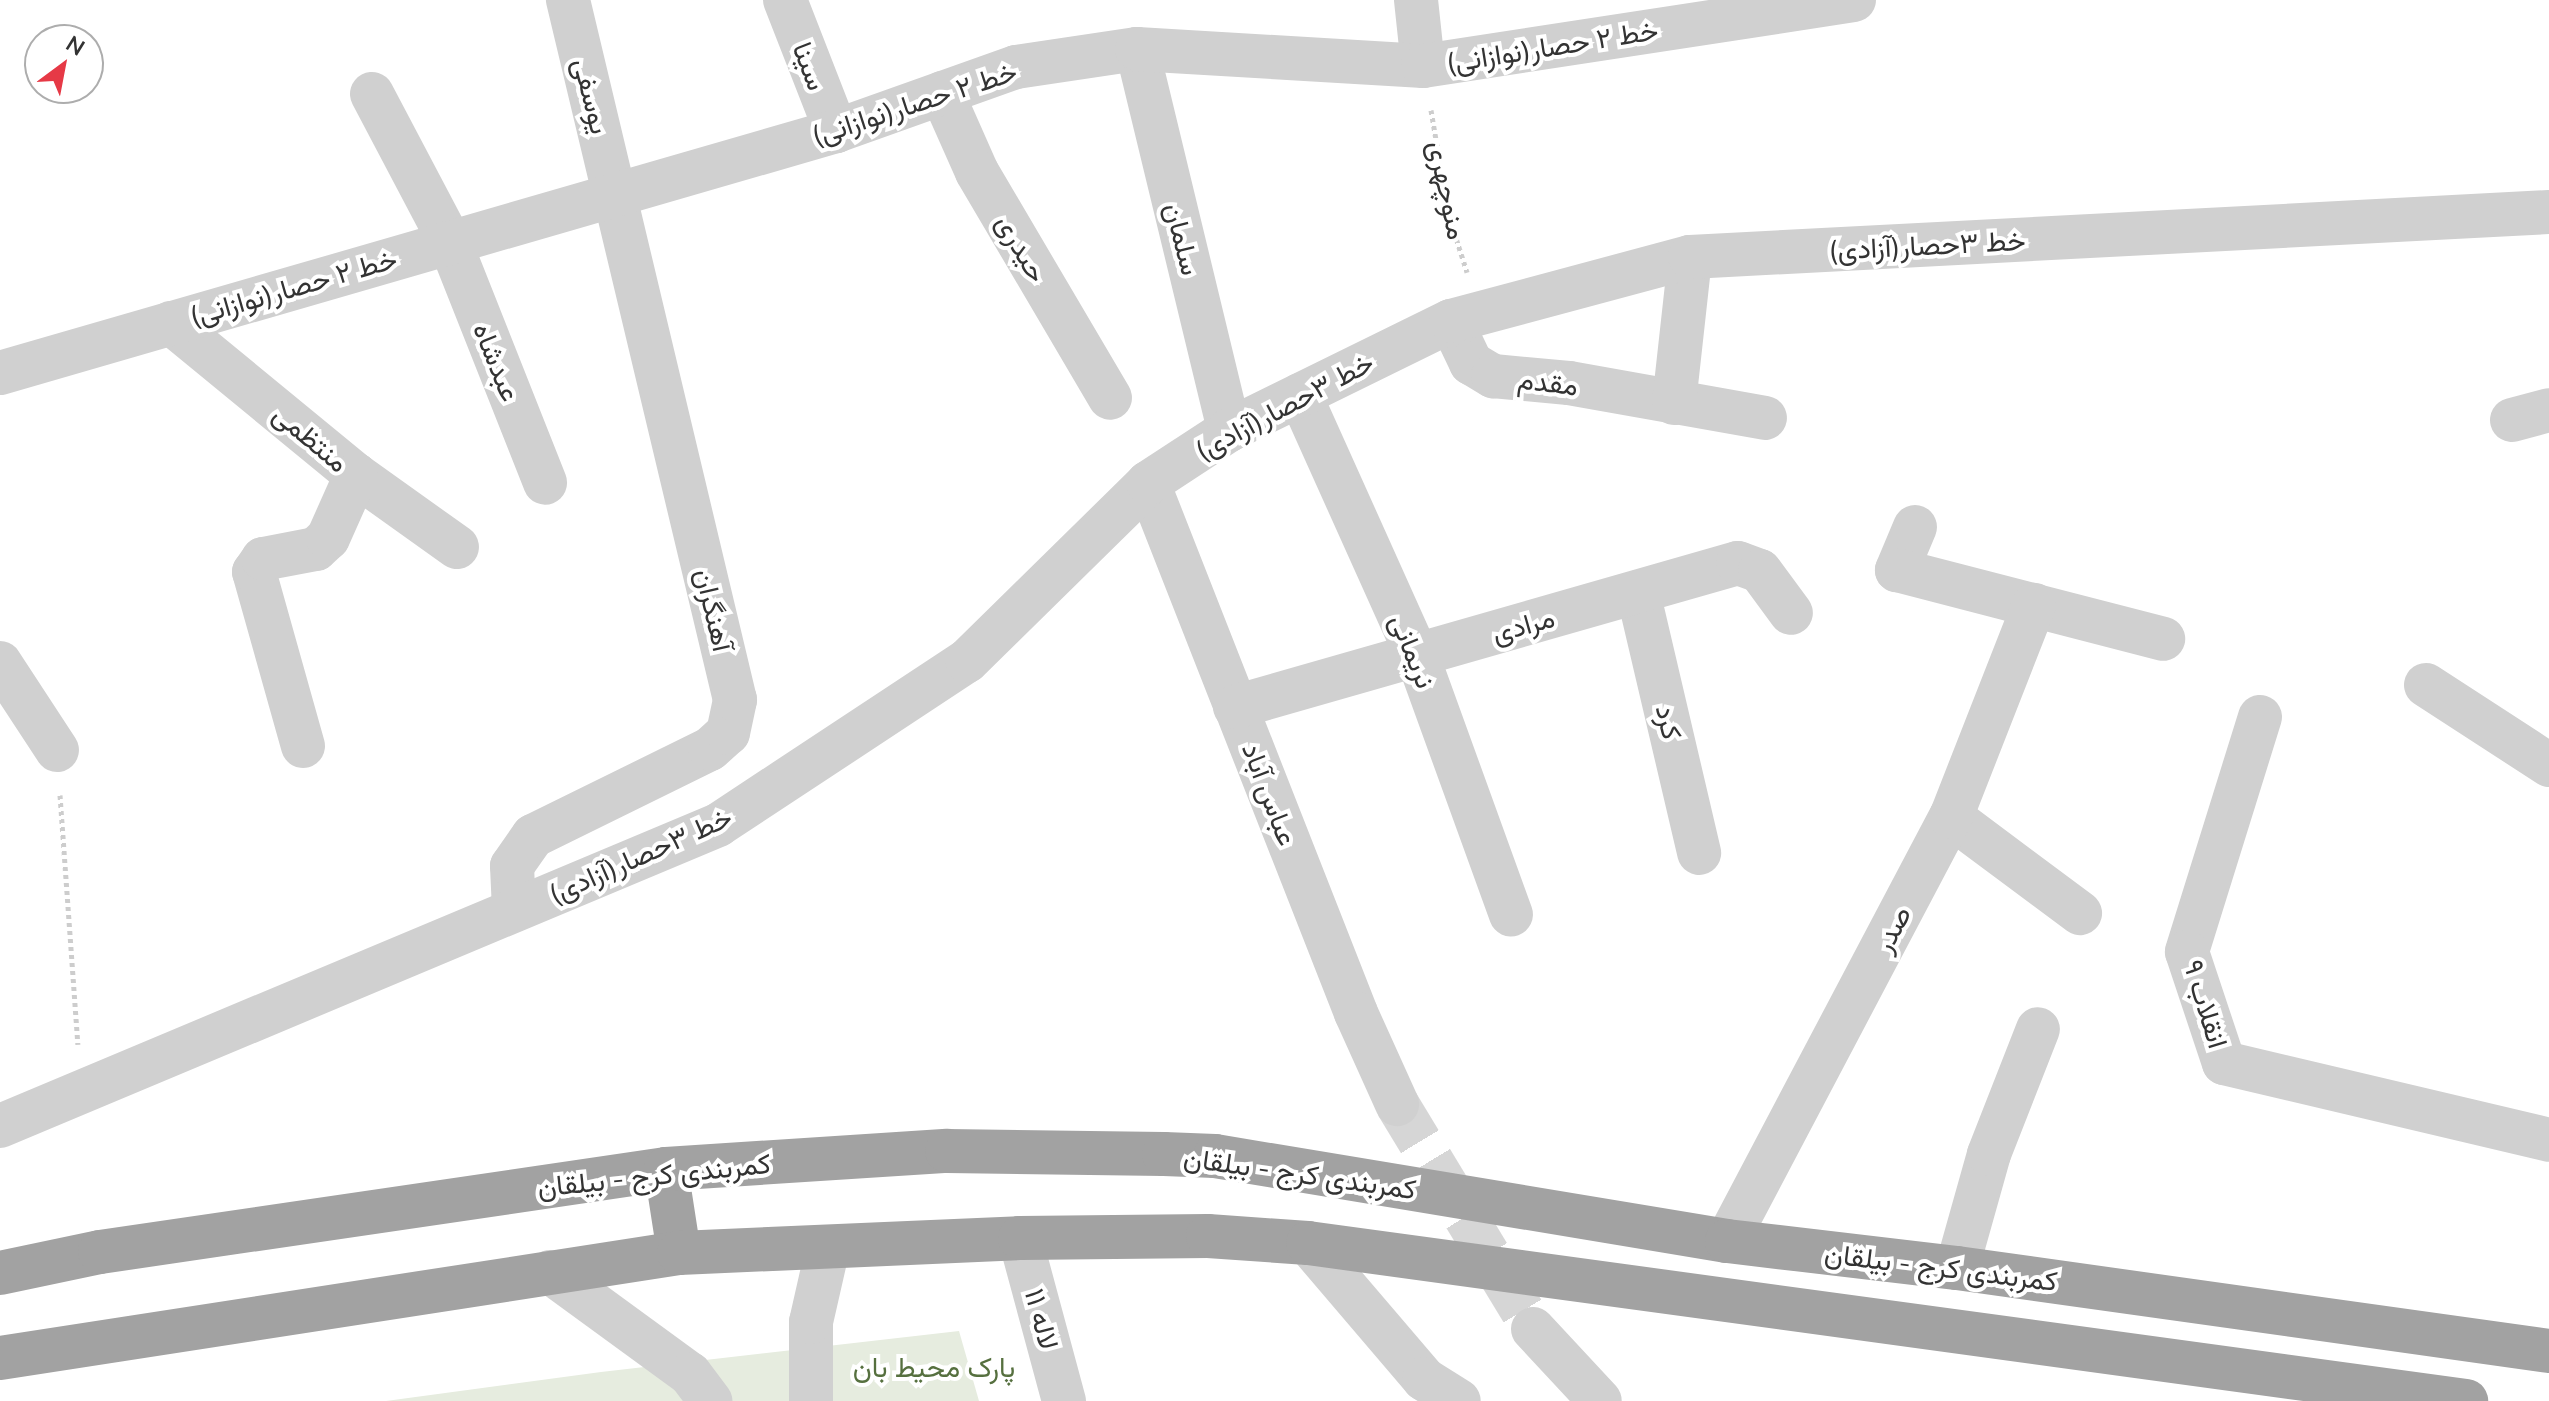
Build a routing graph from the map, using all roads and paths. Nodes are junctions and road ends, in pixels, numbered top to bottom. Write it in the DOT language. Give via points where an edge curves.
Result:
graph roads {
  1 [pos="568,0"];
  2 [pos="785,0"];
  3 [pos="1416,0"];
  4 [pos="1854,0"];
  5 [pos="1137,49"];
  6 [pos="1423,66"];
  7 [pos="942,93"];
  8 [pos="372,94"];
  9 [pos="836,131"];
  10 [pos="617,193"];
  11 [pos="2549,212"];
  12 [pos="449,240"];
  13 [pos="1690,257"];
  14 [pos="1466,317"];
  15 [pos="171,323"];
  16 [pos="0,373"];
  17 [pos="1300,395"];
  18 [pos="1110,398"];
  19 [pos="1674,403"];
  20 [pos="1765,418"];
  21 [pos="1229,430"];
  22 [pos="356,475"];
  23 [pos="545,483"];
  24 [pos="1148,483"];
  25 [pos="1915,527"];
  26 [pos="457,547"];
  27 [pos="1638,592"];
  28 [pos="2034,605"];
  29 [pos="1791,613"];
  30 [pos="2163,639"];
  31 [pos="1417,655"];
  32 [pos="0,663"];
  33 [pos="2426,685"];
  34 [pos="1235,707"];
  35 [pos="2260,717"];
  36 [pos="303,746"];
  37 [pos="57,750"];
  38 [pos="2549,765"];
  39 [pos="1951,817"];
  40 [pos="1699,853"];
  41 [pos="514,910"];
  42 [pos="2080,913"];
  43 [pos="1511,914"];
  44 [pos="2038,1029"];
  45 [pos="81,1090"];
  46 [pos="1397,1104"];
  47 [pos="0,1126"];
  48 [pos="2549,1140"];
  49 [pos="666,1169"];
  50 [pos="1020,1238"];
  51 [pos="1727,1241"];
  52 [pos="1308,1243"];
  53 [pos="828,1247"];
  54 [pos="679,1253"];
  55 [pos="1957,1268"];
  56 [pos="550,1272"];
  57 [pos="0,1273"];
  58 [pos="1533,1329"];
  59 [pos="2549,1351"];
  60 [pos="0,1358"];
  61 [pos="710,1401"];
  62 [pos="811,1401"];
  63 [pos="1064,1401"];
  64 [pos="1459,1401"];
  65 [pos="1600,1401"];
  66 [pos="2466,1401"];
  1 -- 10 [label="street, یوسفی"];
  2 -- 9 [label="street, سینا"];
  3 -- 6 [label="street"];
  4 -- 6 [label="street, خط ۲ حصار(نوازانی)"];
  5 -- 6 [label="street, خط ۲ حصار(نوازانی)"];
  5 -- 7 [label="street, خط ۲ حصار(نوازانی)" via="1016,67"];
  5 -- 21 [label="street, سلمان"];
  6 -- 14 [label="path, منوچهری"];
  7 -- 9 [label="street, خط ۲ حصار(نوازانی)"];
  7 -- 18 [label="street, حیدری" via="977,172"];
  8 -- 12 [label="street, عبدشاه"];
  9 -- 10 [label="street, خط ۲ حصار(نوازانی)"];
  10 -- 12 [label="street, خط ۲ حصار(نوازانی)"];
  10 -- 41 [label="street, آهنگران" via="735,700 728,733 710,749 533,836 512,866"];
  11 -- 13 [label="street, خط ۳حصار(آزادی)"];
  12 -- 15 [label="street, خط ۲ حصار(نوازانی)"];
  12 -- 23 [label="street, عبدشاه"];
  13 -- 14 [label="street, خط ۳حصار(آزادی)"];
  13 -- 19 [label="street"];
  14 -- 17 [label="street, خط ۳حصار(آزادی)"];
  14 -- 19 [label="street, مقدم" via="1471,363 1493,376 1569,383"];
  15 -- 16 [label="street, خط ۲ حصار(نوازانی)"];
  15 -- 22 [label="street, منتظمی"];
  17 -- 21 [label="street, خط ۳حصار(آزادی)"];
  17 -- 31 [label="street, نریمانی"];
  19 -- 20 [label="street, مقدم"];
  21 -- 24 [label="street, خط ۳حصار(آزادی)"];
  22 -- 26 [label="street, منتظمی"];
  22 -- 36 [label="street" via="328,538 316,549 263,559 254,572"];
  24 -- 34 [label="street, عباس آباد"];
  24 -- 41 [label="street, خط ۳حصار(آزادی)" via="967,661 718,825"];
  25 -- 28 [label="street" via="1897,570"];
  27 -- 29 [label="street, مرادی" via="1738,563 1760,571"];
  27 -- 31 [label="street, مرادی"];
  27 -- 40 [label="street, کرد"];
  28 -- 30 [label="street"];
  28 -- 39 [label="street, صدر"];
  31 -- 34 [label="street, مرادی"];
  31 -- 43 [label="street, نریمانی"];
  32 -- 37 [label="street"];
  33 -- 38 [label="street"];
  34 -- 46 [label="street, عباس آباد"];
  35 -- 48 [label="street, انقلاب ۹" via="2187,952 2224,1063"];
  37 -- 45 [label="path"];
  39 -- 42 [label="street"];
  39 -- 51 [label="street, صدر"];
  41 -- 45 [label="street, خط ۳حصار(آزادی)"];
  44 -- 55 [label="street" via="1989,1154"];
  45 -- 47 [label="street, خط ۳حصار(آزادی)"];
  49 -- 51 [label="highway, کمربندی کرج - بیلقان" via="947,1151 1215,1156"];
  49 -- 54 [label="highway"];
  49 -- 57 [label="highway, کمربندی کرج - بیلقان" via="100,1252"];
  50 -- 52 [label="highway" via="1208,1236"];
  50 -- 53 [label="highway"];
  50 -- 63 [label="street, لاله ۱۱"];
  51 -- 55 [label="highway, کمربندی کرج - بیلقان"];
  52 -- 64 [label="street" via="1424,1379"];
  52 -- 66 [label="highway"];
  53 -- 54 [label="highway"];
  53 -- 62 [label="street" via="811,1322"];
  54 -- 56 [label="highway"];
  55 -- 59 [label="highway, کمربندی کرج - بیلقان"];
  56 -- 60 [label="highway"];
  56 -- 61 [label="street" via="690,1374"];
  58 -- 65 [label="street"];
}
